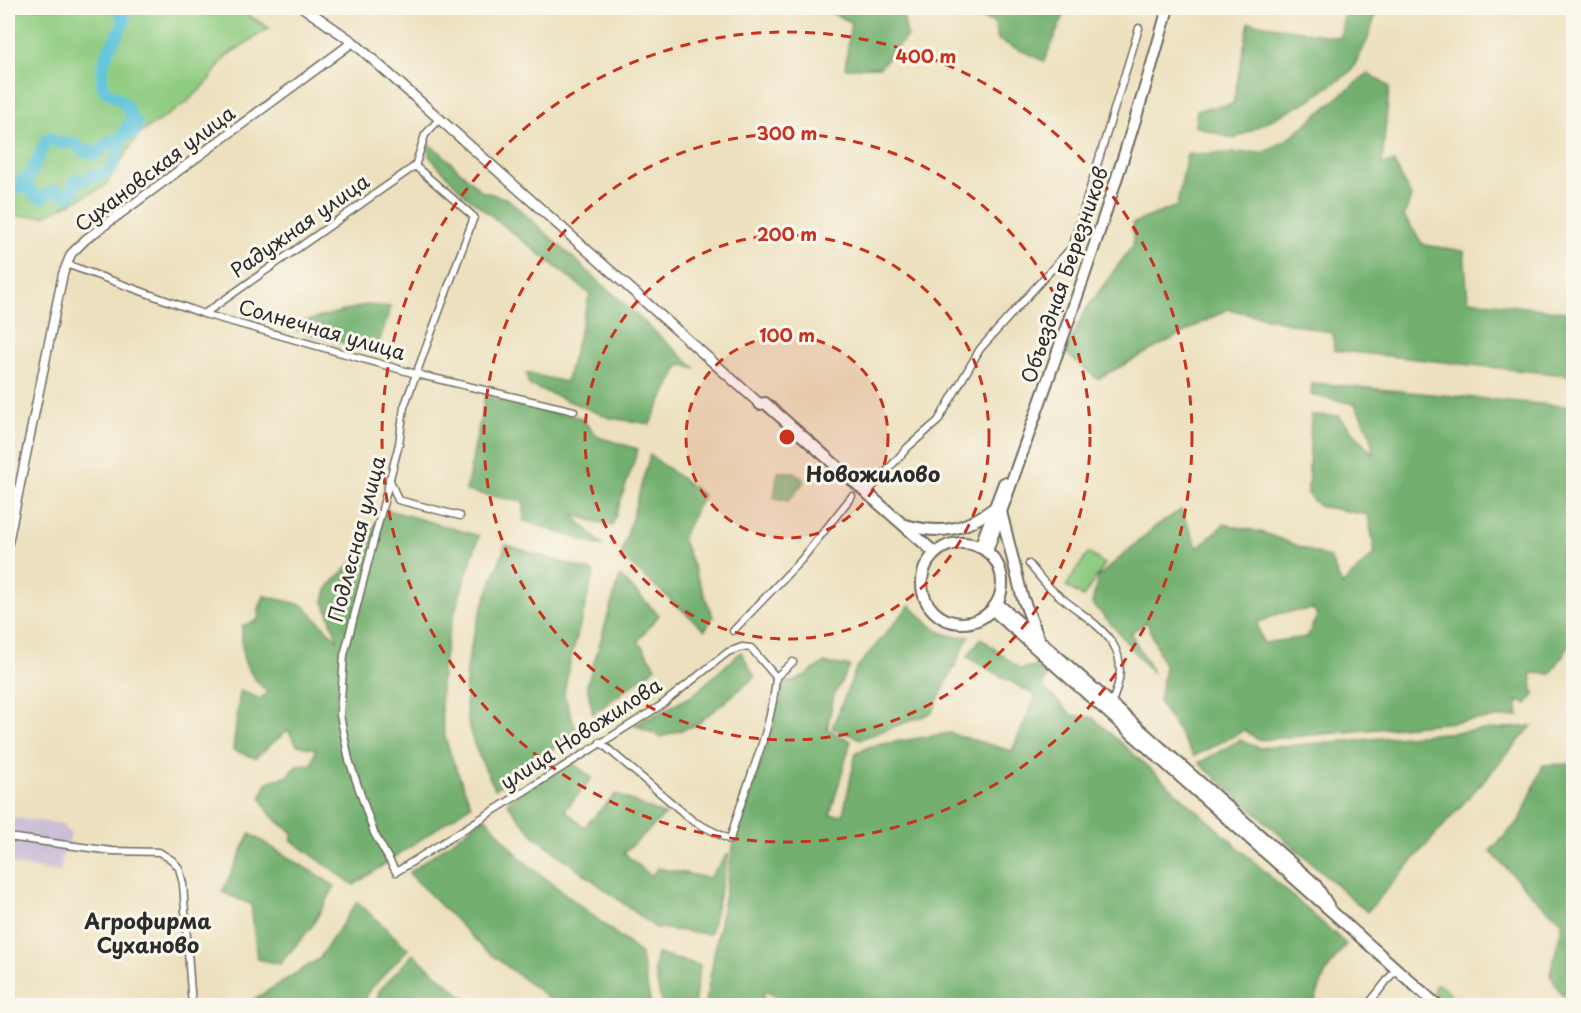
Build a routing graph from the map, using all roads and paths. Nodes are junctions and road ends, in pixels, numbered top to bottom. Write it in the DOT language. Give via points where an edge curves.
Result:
graph roads {
  1 [pos="304,8"];
  2 [pos="1162,8"];
  3 [pos="1168,8"];
  4 [pos="1139,28"];
  5 [pos="353,42"];
  6 [pos="440,118"];
  7 [pos="415,166"];
  8 [pos="66,264"];
  9 [pos="204,314"];
  10 [pos="416,374"];
  11 [pos="760,404"];
  12 [pos="574,411"];
  13 [pos="389,477"];
  14 [pos="870,490"];
  15 [pos="852,496"];
  16 [pos="998,510"];
  17 [pos="460,516"];
  18 [pos="902,524"];
  19 [pos="8,543"];
  20 [pos="983,549"];
  21 [pos="933,555"];
  22 [pos="1029,564"];
  23 [pos="995,607"];
  24 [pos="733,631"];
  25 [pos="1039,640"];
  26 [pos="793,662"];
  27 [pos="776,677"];
  28 [pos="1111,704"];
  29 [pos="600,742"];
  30 [pos="8,837"];
  31 [pos="396,872"];
  32 [pos="1335,916"];
  33 [pos="1396,969"];
  34 [pos="192,1005"];
  35 [pos="1367,1005"];
  36 [pos="1438,1005"];
  1 -- 5 [label="main road"];
  2 -- 16 [label="highway, Объездная Березников" via="1077,286"];
  3 -- 16 [label="highway, Объездная Березников" via="1085,276"];
  4 -- 14 [label="street" via="1072,247 980,349 938,421"];
  5 -- 6 [label="main road"];
  5 -- 8 [label="street, Сухановская улица" via="86,239"];
  6 -- 7 [label="street" via="425,135"];
  6 -- 11 [label="main road"];
  7 -- 9 [label="street, Радужная улица"];
  7 -- 10 [label="street, Подлесная улица" via="474,217"];
  8 -- 9 [label="street, Солнечная улица"];
  8 -- 19 [label="street, Сухановская улица"];
  9 -- 10 [label="street, Солнечная улица"];
  10 -- 12 [label="street, Солнечная улица"];
  10 -- 13 [label="street, Подлесная улица" via="404,407"];
  11 -- 18 [label="highway" via="765,403"];
  11 -- 21 [label="highway"];
  13 -- 17 [label="street" via="399,500"];
  13 -- 31 [label="street, Подлесная улица" via="344,655 340,715 349,760 374,833"];
  15 -- 24 [label="street" via="802,559"];
  16 -- 18 [label="highway" via="954,529 929,532"];
  16 -- 20 [label="highway, Объездная Березников"];
  16 -- 25 [label="highway"];
  18 -- 21 [label="highway"];
  20 -- 21 [label="highway" via="967,543 954,544"];
  20 -- 23 [label="highway" via="998,565 1002,578 1002,591"];
  21 -- 23 [label="highway" via="923,575 922,588 934,611 964,623 977,620"];
  22 -- 28 [label="street" via="1050,588 1108,636 1117,650 1120,683"];
  23 -- 25 [label="highway"];
  23 -- 32 [label="highway"];
  25 -- 28 [label="highway"];
  26 -- 27 [label="street"];
  27 -- 29 [label="street, улица Новожилова" via="756,653 742,647 728,652 660,706"];
  27 -- 29 [label="street" via="754,773 730,840 693,821"];
  28 -- 32 [label="highway" via="1315,884"];
  29 -- 31 [label="street, улица Новожилова"];
  30 -- 34 [label="street" via="64,847 159,852 172,860 179,868 183,884"];
  32 -- 33 [label="highway"];
  33 -- 35 [label="street"];
  33 -- 36 [label="highway"];
}
